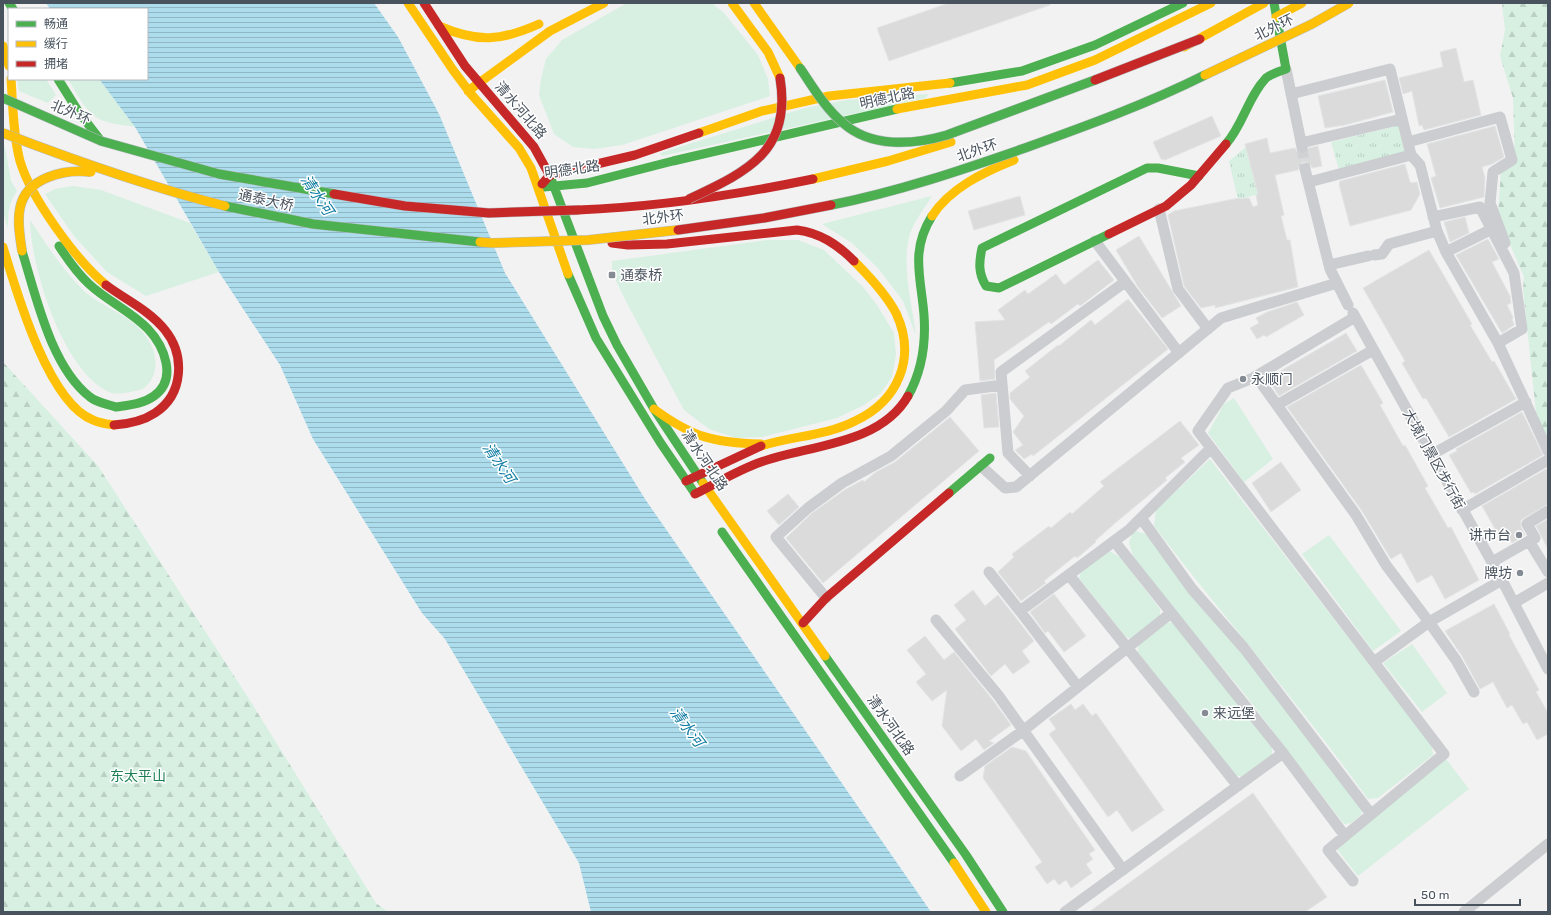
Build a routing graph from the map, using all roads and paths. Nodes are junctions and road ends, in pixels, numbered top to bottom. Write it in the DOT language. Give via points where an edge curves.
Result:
graph roads {
  1 [pos="408,3"];
  2 [pos="424,3"];
  3 [pos="604,3"];
  4 [pos="732,3"];
  5 [pos="754,3"];
  6 [pos="1183,3"];
  7 [pos="1210,3"];
  8 [pos="1264,3"];
  9 [pos="1274,3"];
  10 [pos="1302,3"];
  11 [pos="1349,3"];
  12 [pos="1276,17"];
  13 [pos="439,26"];
  14 [pos="1200,39"];
  15 [pos="514,42"];
  16 [pos="3,46"];
  17 [pos="8,63"];
  18 [pos="1286,69"];
  19 [pos="474,71"];
  20 [pos="1200,78"];
  21 [pos="11,80"];
  22 [pos="59,80"];
  23 [pos="461,82"];
  24 [pos="478,82"];
  25 [pos="3,83"];
  26 [pos="468,91"];
  27 [pos="1291,94"];
  28 [pos="3,98"];
  29 [pos="1048,108"];
  30 [pos="1033,113"];
  31 [pos="1402,119"];
  32 [pos="3,133"];
  33 [pos="101,141"];
  34 [pos="1408,142"];
  35 [pos="129,150"];
  36 [pos="1411,156"];
  37 [pos="1305,169"];
  38 [pos="550,176"];
  39 [pos="1199,176"];
  40 [pos="123,177"];
  41 [pos="1308,182"];
  42 [pos="554,186"];
  43 [pos="539,188"];
  44 [pos="689,199"];
  45 [pos="1485,205"];
  46 [pos="578,210"];
  47 [pos="1159,210"];
  48 [pos="1433,217"];
  49 [pos="1492,229"];
  50 [pos="1437,231"];
  51 [pos="588,240"];
  52 [pos="1095,241"];
  53 [pos="4,251"];
  54 [pos="1446,252"];
  55 [pos="1504,254"];
  56 [pos="1329,264"];
  57 [pos="1126,282"];
  58 [pos="1337,283"];
  59 [pos="1352,312"];
  60 [pos="1208,329"];
  61 [pos="1498,343"];
  62 [pos="1373,350"];
  63 [pos="1179,353"];
  64 [pos="1256,376"];
  65 [pos="1002,384"];
  66 [pos="1526,402"];
  67 [pos="1277,405"];
  68 [pos="654,409"];
  69 [pos="767,444"];
  70 [pos="1211,448"];
  71 [pos="1548,451"];
  72 [pos="1431,455"];
  73 [pos="990,458"];
  74 [pos="1548,460"];
  75 [pos="981,466"];
  76 [pos="697,476"];
  77 [pos="1030,476"];
  78 [pos="686,481"];
  79 [pos="706,489"];
  80 [pos="1462,510"];
  81 [pos="1548,511"];
  82 [pos="1140,518"];
  83 [pos="716,523"];
  84 [pos="1114,540"];
  85 [pos="1529,541"];
  86 [pos="1492,562"];
  87 [pos="989,572"];
  88 [pos="1548,572"];
  89 [pos="1069,575"];
  90 [pos="1502,580"];
  91 [pos="1548,583"];
  92 [pos="826,598"];
  93 [pos="1514,603"];
  94 [pos="1020,611"];
  95 [pos="1171,613"];
  96 [pos="936,620"];
  97 [pos="1429,622"];
  98 [pos="803,623"];
  99 [pos="1128,648"];
  100 [pos="1374,662"];
  101 [pos="1547,662"];
  102 [pos="1078,687"];
  103 [pos="1474,692"];
  104 [pos="1024,730"];
  105 [pos="1283,753"];
  106 [pos="960,776"];
  107 [pos="1238,786"];
  108 [pos="1371,814"];
  109 [pos="1345,836"];
  110 [pos="1548,844"];
  111 [pos="1123,870"];
  112 [pos="1353,881"];
  113 [pos="986,912"];
  114 [pos="1003,912"];
  115 [pos="1065,912"];
  116 [pos="1464,912"];
  1 -- 23 [label="main road, 清水河北路"];
  2 -- 13 [label="main road, 清水河北路"];
  3 -- 24 [label="main road" via="550,31"];
  4 -- 44 [label="main road, bridge" via="768,52 780,78 783,95 782,115 778,130 761,154 739,174"];
  5 -- 14 [label="main road, bridge" via="830,109 849,129 862,136 884,142 914,142 952,133"];
  6 -- 38 [label="main road, 明德北路" via="1095,46 1022,71 933,86 829,96 762,112 635,155"];
  7 -- 42 [label="main road, 明德北路" via="1095,60 1027,84 892,110 588,183"];
  8 -- 14 [label="main road, 北外环"];
  9 -- 12 [label="main road"];
  10 -- 12 [label="main road"];
  11 -- 20 [label="main road, 北外环, bridge" via="1312,24"];
  12 -- 18 [label="main road"];
  13 -- 15 [label="main road" via="460,36 483,40 520,33 542,22"];
  13 -- 19 [label="main road, 清水河北路"];
  14 -- 29 [label="main road, 北外环, bridge" via="1124,77"];
  16 -- 17 [label="main road"];
  18 -- 27 [label="street"];
  18 -- 39 [label="main road" via="1267,76 1246,108 1235,134"];
  19 -- 23 [label="main road"];
  19 -- 24 [label="main road, 清水河北路"];
  20 -- 51 [label="main road, 北外环, bridge" via="1101,121 971,167 871,197 764,218"];
  20 -- 79 [label="main road, bridge" via="1106,126 979,176 942,202 926,226 917,263 926,336 920,368 910,394 896,414 882,426 760,462"];
  21 -- 53 [label="main road" via="24,173 74,251 98,278 153,316 167,331 181,362 178,380 169,400 152,416 130,424 104,425 82,414 52,378 26,317"];
  22 -- 33 [label="main road"];
  23 -- 26 [label="main road, 清水河北路"];
  24 -- 26 [label="main road"];
  24 -- 38 [label="main road, 清水河北路" via="528,138"];
  25 -- 40 [label="main road, bridge" via="12,159 18,180 33,207 71,264 90,285 143,323 157,339 165,358 167,377 159,392 141,403 116,407 91,398 74,380 63,363 47,329 22,250 19,232 21,203 29,190 37,183 67,172 81,170"];
  26 -- 43 [label="main road, 清水河北路" via="519,148"];
  27 -- 31 [label="street" via="1390,69"];
  27 -- 31 [label="street" via="1301,145"];
  28 -- 33 [label="main road, 北外环, bridge"];
  30 -- 44 [label="main road, 北外环" via="907,157 830,177 762,190"];
  31 -- 34 [label="street"];
  32 -- 40 [label="main road, 通泰大桥, bridge"];
  33 -- 35 [label="main road, 北外环, bridge"];
  34 -- 36 [label="street"];
  34 -- 45 [label="street" via="1500,117 1512,160 1493,172"];
  35 -- 46 [label="main road, 通泰大桥, bridge" via="219,174 405,206 489,213"];
  36 -- 41 [label="street"];
  36 -- 48 [label="street" via="1420,164"];
  37 -- 41 [label="street, 大境门景区步行街"];
  38 -- 42 [label="main road, 清水河北路"];
  38 -- 43 [label="main road, 明德北路"];
  39 -- 47 [label="main road"];
  39 -- 52 [label="main road" via="1147,168 982,248 978,266 980,278 986,286 999,288"];
  40 -- 51 [label="main road, 通泰大桥, bridge" via="172,193 313,224 492,243"];
  41 -- 56 [label="street, 大境门景区步行街"];
  42 -- 43 [label="main road, 明德北路"];
  42 -- 68 [label="main road, 清水河北路" via="603,316"];
  43 -- 78 [label="main road, 清水河北路" via="565,266 596,338"];
  44 -- 46 [label="main road, 北外环" via="620,209"];
  45 -- 48 [label="street"];
  45 -- 49 [label="street"];
  45 -- 55 [label="street" via="1507,247"];
  47 -- 52 [label="main road"];
  47 -- 60 [label="street" via="1178,289"];
  48 -- 50 [label="street"];
  49 -- 54 [label="street"];
  49 -- 55 [label="street"];
  50 -- 54 [label="street"];
  50 -- 56 [label="street" via="1389,244 1382,254"];
  51 -- 69 [label="main road, bridge" via="628,245 667,244 797,230 812,232 832,243 856,262 888,300 904,331 906,349 903,369 892,394 871,413 854,422"];
  52 -- 57 [label="street"];
  54 -- 61 [label="street"];
  55 -- 61 [label="street" via="1514,273 1522,329"];
  56 -- 58 [label="street, 大境门景区步行街"];
  57 -- 63 [label="street"];
  57 -- 65 [label="street" via="1001,372"];
  58 -- 59 [label="street, 大境门景区步行街"];
  58 -- 60 [label="street" via="1221,318"];
  59 -- 62 [label="street, 大境门景区步行街"];
  59 -- 64 [label="street"];
  60 -- 63 [label="street"];
  61 -- 66 [label="street"];
  62 -- 67 [label="street"];
  62 -- 72 [label="street, 大境门景区步行街"];
  63 -- 77 [label="street"];
  64 -- 67 [label="street"];
  64 -- 70 [label="street" via="1228,388 1198,431"];
  65 -- 77 [label="street" via="1008,453"];
  65 -- 92 [label="street" via="965,390 946,411 891,456 842,483 808,508 776,537"];
  66 -- 71 [label="street"];
  66 -- 72 [label="street"];
  67 -- 97 [label="street" via="1356,515 1386,565"];
  68 -- 69 [label="main road" via="676,426 698,436 732,443"];
  68 -- 76 [label="main road, 清水河北路"];
  69 -- 76 [label="main road"];
  70 -- 82 [label="street"];
  70 -- 100 [label="street"];
  72 -- 80 [label="street, 大境门景区步行街"];
  73 -- 75 [label="main road"];
  74 -- 80 [label="street"];
  75 -- 77 [label="street" via="1004,488 1016,488"];
  75 -- 92 [label="main road"];
  76 -- 78 [label="main road"];
  76 -- 79 [label="main road, 清水河北路"];
  78 -- 79 [label="main road, 清水河北路" via="697,497"];
  79 -- 98 [label="main road, 清水河北路"];
  80 -- 86 [label="street, 大境门景区步行街"];
  81 -- 85 [label="street" via="1527,524 1535,538"];
  82 -- 84 [label="street"];
  82 -- 108 [label="street" via="1192,589 1253,660"];
  83 -- 113 [label="main road, 清水河北路" via="942,844"];
  84 -- 89 [label="street"];
  84 -- 95 [label="street"];
  85 -- 86 [label="street"];
  85 -- 88 [label="street"];
  86 -- 90 [label="street, 大境门景区步行街"];
  87 -- 94 [label="street"];
  89 -- 94 [label="street"];
  89 -- 99 [label="street"];
  90 -- 93 [label="street, 大境门景区步行街"];
  90 -- 97 [label="street"];
  91 -- 93 [label="street"];
  92 -- 98 [label="main road"];
  93 -- 101 [label="street, 大境门景区步行街"];
  94 -- 102 [label="street"];
  95 -- 99 [label="street"];
  95 -- 105 [label="street"];
  96 -- 104 [label="street"];
  97 -- 100 [label="street"];
  97 -- 103 [label="street" via="1456,660"];
  98 -- 114 [label="main road, 清水河北路" via="966,855"];
  99 -- 102 [label="street"];
  99 -- 107 [label="street"];
  100 -- 108 [label="street" via="1444,754"];
  102 -- 104 [label="street"];
  104 -- 106 [label="street"];
  104 -- 111 [label="street"];
  105 -- 107 [label="street"];
  105 -- 109 [label="street"];
  107 -- 111 [label="street"];
  108 -- 109 [label="street"];
  109 -- 112 [label="street" via="1328,850"];
  110 -- 116 [label="street"];
  111 -- 115 [label="street"];
}
